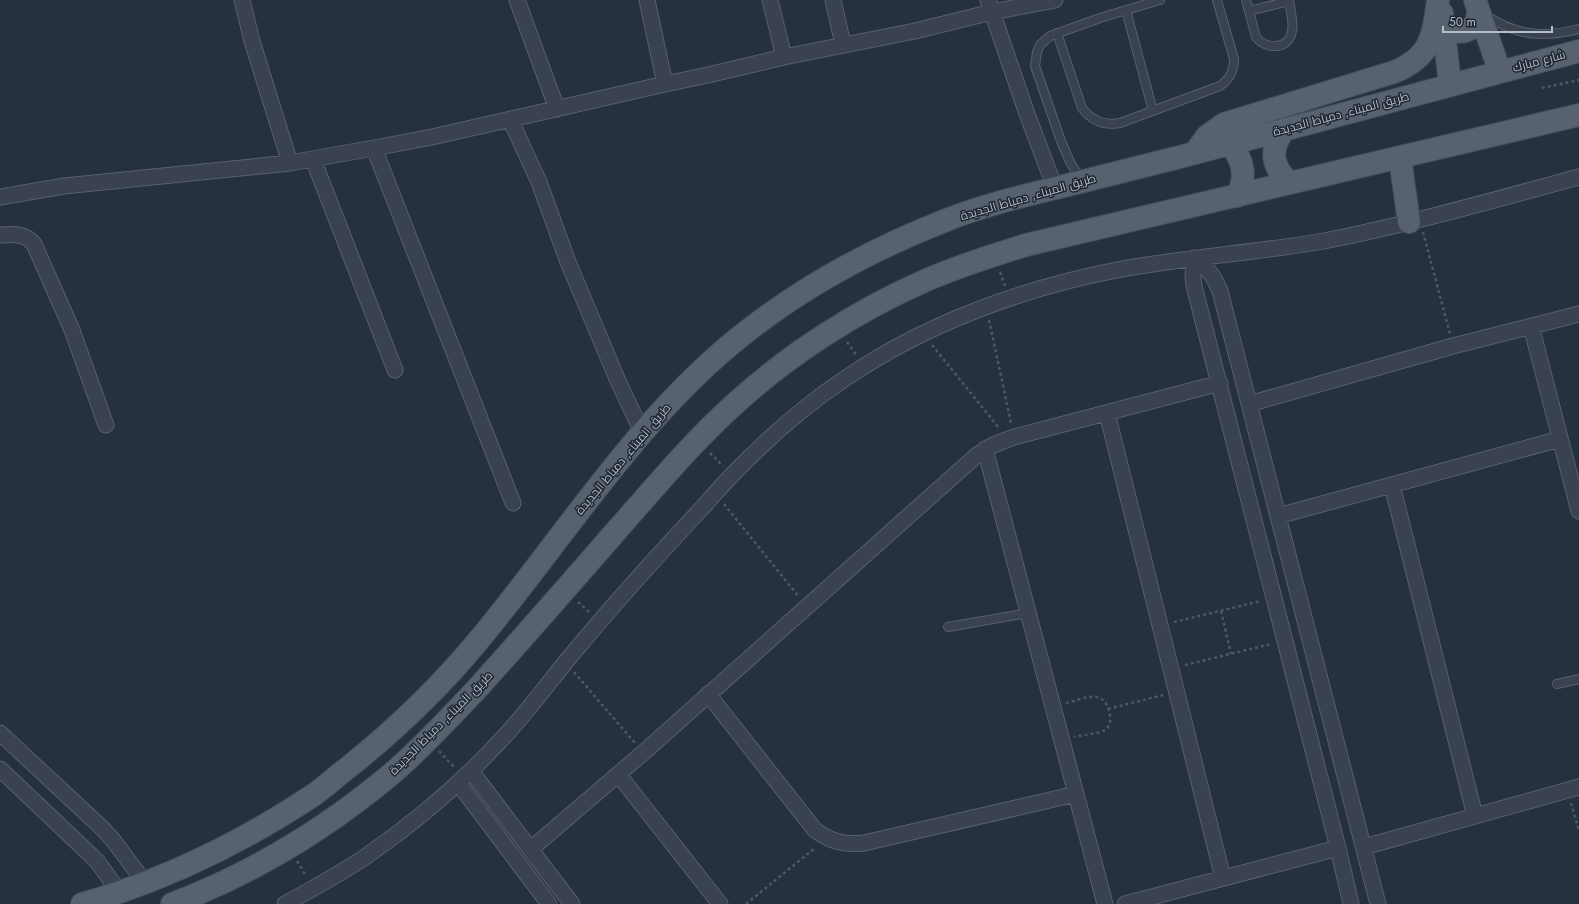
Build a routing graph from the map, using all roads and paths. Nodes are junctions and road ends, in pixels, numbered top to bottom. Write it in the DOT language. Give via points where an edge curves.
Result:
graph roads {
  1 [pos="242,0"];
  2 [pos="518,0"];
  3 [pos="647,0"];
  4 [pos="770,0"];
  5 [pos="833,0"];
  6 [pos="1055,0"];
  7 [pos="1160,0"];
  8 [pos="1217,0"];
  9 [pos="1246,0"];
  10 [pos="1289,0"];
  11 [pos="1439,0"];
  12 [pos="990,6"];
  13 [pos="1477,6"];
  14 [pos="1126,10"];
  15 [pos="1249,11"];
  16 [pos="1444,22"];
  17 [pos="1579,29"];
  18 [pos="1057,33"];
  19 [pos="843,44"];
  20 [pos="1579,50"];
  21 [pos="784,57"];
  22 [pos="1500,72"];
  23 [pos="1579,80"];
  24 [pos="665,84"];
  25 [pos="1450,85"];
  26 [pos="1542,88"];
  27 [pos="557,109"];
  28 [pos="1153,111"];
  29 [pos="1579,115"];
  30 [pos="510,119"];
  31 [pos="1285,129"];
  32 [pos="1229,144"];
  33 [pos="374,148"];
  34 [pos="1195,153"];
  35 [pos="1400,158"];
  36 [pos="313,159"];
  37 [pos="290,162"];
  38 [pos="1579,177"];
  39 [pos="1082,181"];
  40 [pos="1290,183"];
  41 [pos="1055,188"];
  42 [pos="1237,196"];
  43 [pos="0,197"];
  44 [pos="1414,221"];
  45 [pos="0,235"];
  46 [pos="995,255"];
  47 [pos="1194,258"];
  48 [pos="1010,298"];
  49 [pos="986,307"];
  50 [pos="1579,314"];
  51 [pos="1531,326"];
  52 [pos="836,328"];
  53 [pos="923,334"];
  54 [pos="1453,346"];
  55 [pos="864,366"];
  56 [pos="395,370"];
  57 [pos="1220,383"];
  58 [pos="1249,404"];
  59 [pos="1107,413"];
  60 [pos="106,425"];
  61 [pos="642,432"];
  62 [pos="1011,438"];
  63 [pos="1560,439"];
  64 [pos="698,440"];
  65 [pos="986,449"];
  66 [pos="731,475"];
  67 [pos="1392,485"];
  68 [pos="716,494"];
  69 [pos="513,504"];
  70 [pos="1579,511"];
  71 [pos="1278,516"];
  72 [pos="565,590"];
  73 [pos="1274,598"];
  74 [pos="806,607"];
  75 [pos="1221,611"];
  76 [pos="1028,613"];
  77 [pos="599,622"];
  78 [pos="1160,626"];
  79 [pos="948,627"];
  80 [pos="1285,641"];
  81 [pos="1231,654"];
  82 [pos="566,662"];
  83 [pos="1171,668"];
  84 [pos="1579,679"];
  85 [pos="1557,684"];
  86 [pos="1176,691"];
  87 [pos="708,694"];
  88 [pos="1053,706"];
  89 [pos="1108,709"];
  90 [pos="0,733"];
  91 [pos="428,739"];
  92 [pos="1062,740"];
  93 [pos="643,753"];
  94 [pos="0,769"];
  95 [pos="618,774"];
  96 [pos="464,777"];
  97 [pos="1574,788"];
  98 [pos="1076,794"];
  99 [pos="1475,816"];
  100 [pos="1579,831"];
  101 [pos="826,838"];
  102 [pos="289,847"];
  103 [pos="1364,847"];
  104 [pos="1338,848"];
  105 [pos="531,850"];
  106 [pos="1223,878"];
  107 [pos="145,883"];
  108 [pos="313,888"];
  109 [pos="120,893"];
  110 [pos="544,902"];
  111 [pos="82,904"];
  112 [pos="172,904"];
  113 [pos="285,904"];
  114 [pos="572,904"];
  115 [pos="720,904"];
  116 [pos="746,904"];
  117 [pos="1105,904"];
  118 [pos="1125,904"];
  119 [pos="1351,904"];
  120 [pos="1378,904"];
  1 -- 37 [label="street" via="252,41"];
  2 -- 27 [label="street"];
  3 -- 24 [label="street"];
  4 -- 21 [label="street"];
  5 -- 19 [label="street"];
  6 -- 12 [label="street"];
  7 -- 14 [label="lane"];
  8 -- 28 [label="lane" via="1234,59 1229,78 1220,86"];
  9 -- 15 [label="lane"];
  10 -- 15 [label="lane"];
  10 -- 15 [label="lane" via="1292,30 1287,41 1276,47 1260,42"];
  11 -- 16 [label="main road"];
  11 -- 34 [label="main road" via="1431,40 1412,63 1394,72 1224,124 1207,136"];
  12 -- 19 [label="street" via="915,31"];
  12 -- 41 [label="street"];
  13 -- 16 [label="main road" via="1476,23 1466,31 1454,31"];
  13 -- 17 [label="lane" via="1498,24 1522,33 1549,35"];
  13 -- 22 [label="main road"];
  14 -- 18 [label="lane"];
  14 -- 28 [label="lane"];
  16 -- 25 [label="main road"];
  18 -- 28 [label="lane" via="1082,108 1092,118 1098,122 1112,124"];
  18 -- 39 [label="lane" via="1040,45 1036,66 1065,151"];
  19 -- 21 [label="street"];
  20 -- 22 [label="main road, شارع مبارك"];
  21 -- 24 [label="street"];
  22 -- 25 [label="main road, طريق الميناء, دمياط الجديدة"];
  23 -- 26 [label="path"];
  24 -- 27 [label="street"];
  25 -- 31 [label="main road, طريق الميناء, دمياط الجديدة"];
  27 -- 30 [label="street"];
  29 -- 35 [label="main road, طريق الميناء, دمياط الجديدة"];
  30 -- 33 [label="street" via="432,138"];
  30 -- 61 [label="street" via="539,182 568,262 618,381"];
  31 -- 32 [label="main road, طريق الميناء, دمياط الجديدة"];
  31 -- 40 [label="main road" via="1275,144 1275,162 1283,178"];
  32 -- 34 [label="main road, طريق الميناء, دمياط الجديدة"];
  32 -- 42 [label="main road" via="1242,164 1243,181"];
  33 -- 36 [label="street"];
  33 -- 69 [label="street"];
  34 -- 39 [label="main road, طريق الميناء, دمياط الجديدة"];
  35 -- 40 [label="main road, طريق الميناء, دمياط الجديدة"];
  35 -- 44 [label="main road"];
  36 -- 37 [label="street"];
  36 -- 56 [label="street"];
  37 -- 43 [label="street" via="64,186"];
  38 -- 44 [label="street"];
  39 -- 41 [label="main road, طريق الميناء, دمياط الجديدة"];
  40 -- 42 [label="main road, طريق الميناء, دمياط الجديدة"];
  41 -- 61 [label="main road, طريق الميناء, دمياط الجديدة" via="951,218 891,244 793,298 745,332 700,370"];
  42 -- 46 [label="main road, طريق الميناء, دمياط الجديدة" via="1026,245"];
  44 -- 47 [label="street" via="1323,241"];
  44 -- 54 [label="path"];
  45 -- 60 [label="street" via="22,235 34,244 72,330"];
  46 -- 48 [label="path"];
  46 -- 52 [label="main road, طريق الميناء, دمياط الجديدة" via="922,282"];
  47 -- 48 [label="street" via="1068,280"];
  47 -- 57 [label="street" via="1194,286"];
  47 -- 58 [label="street" via="1210,272 1218,286"];
  48 -- 49 [label="street"];
  49 -- 53 [label="street"];
  49 -- 62 [label="path"];
  50 -- 51 [label="street"];
  51 -- 54 [label="street"];
  51 -- 63 [label="street"];
  52 -- 55 [label="path"];
  52 -- 64 [label="main road, طريق الميناء, دمياط الجديدة" via="738,400"];
  53 -- 55 [label="street"];
  53 -- 62 [label="path"];
  54 -- 58 [label="street"];
  55 -- 66 [label="street" via="774,433"];
  57 -- 59 [label="street"];
  57 -- 73 [label="street"];
  58 -- 71 [label="street"];
  59 -- 62 [label="street"];
  59 -- 78 [label="street"];
  61 -- 107 [label="main road, طريق الميناء, دمياط الجديدة" via="477,642 428,696 375,746 318,792 255,831 190,865"];
  62 -- 65 [label="street"];
  63 -- 67 [label="street"];
  63 -- 70 [label="street"];
  64 -- 66 [label="path"];
  64 -- 72 [label="main road, طريق الميناء, دمياط الجديدة"];
  65 -- 74 [label="street"];
  65 -- 76 [label="street"];
  66 -- 68 [label="street"];
  67 -- 71 [label="street"];
  67 -- 99 [label="street"];
  68 -- 74 [label="path"];
  68 -- 77 [label="street"];
  71 -- 103 [label="street"];
  72 -- 77 [label="path"];
  72 -- 91 [label="main road, طريق الميناء, دمياط الجديدة"];
  73 -- 75 [label="path"];
  73 -- 80 [label="street"];
  74 -- 87 [label="street"];
  75 -- 78 [label="path"];
  75 -- 81 [label="path"];
  76 -- 79 [label="lane"];
  76 -- 88 [label="street"];
  77 -- 82 [label="street"];
  78 -- 83 [label="street"];
  80 -- 81 [label="path"];
  80 -- 104 [label="street"];
  81 -- 83 [label="path"];
  82 -- 93 [label="path"];
  82 -- 96 [label="street" via="533,704"];
  83 -- 86 [label="street"];
  84 -- 85 [label="lane"];
  86 -- 89 [label="path"];
  86 -- 106 [label="street"];
  87 -- 93 [label="street"];
  87 -- 101 [label="street" via="815,830"];
  88 -- 89 [label="path" via="1094,697 1106,703"];
  88 -- 92 [label="street"];
  89 -- 92 [label="path" via="1109,725 1105,730"];
  90 -- 107 [label="street" via="102,828"];
  91 -- 96 [label="path"];
  91 -- 102 [label="main road, طريق الميناء, دمياط الجديدة" via="390,775 331,821"];
  92 -- 98 [label="street"];
  93 -- 95 [label="street"];
  94 -- 109 [label="street" via="97,861"];
  95 -- 105 [label="street"];
  95 -- 115 [label="street"];
  96 -- 105 [label="street"];
  96 -- 108 [label="street" via="407,826 364,857"];
  96 -- 110 [label="street"];
  97 -- 99 [label="street"];
  97 -- 100 [label="path"];
  98 -- 101 [label="street" via="864,843 851,845"];
  98 -- 117 [label="street"];
  99 -- 103 [label="street"];
  101 -- 116 [label="path"];
  102 -- 108 [label="path"];
  102 -- 112 [label="main road, طريق الميناء, دمياط الجديدة" via="201,893"];
  103 -- 120 [label="street"];
  104 -- 106 [label="street"];
  104 -- 119 [label="street"];
  105 -- 114 [label="street"];
  106 -- 118 [label="street"];
  107 -- 109 [label="main road, طريق الميناء, دمياط الجديدة"];
  108 -- 113 [label="street"];
  109 -- 111 [label="main road, طريق الميناء, دمياط الجديدة"];
}
